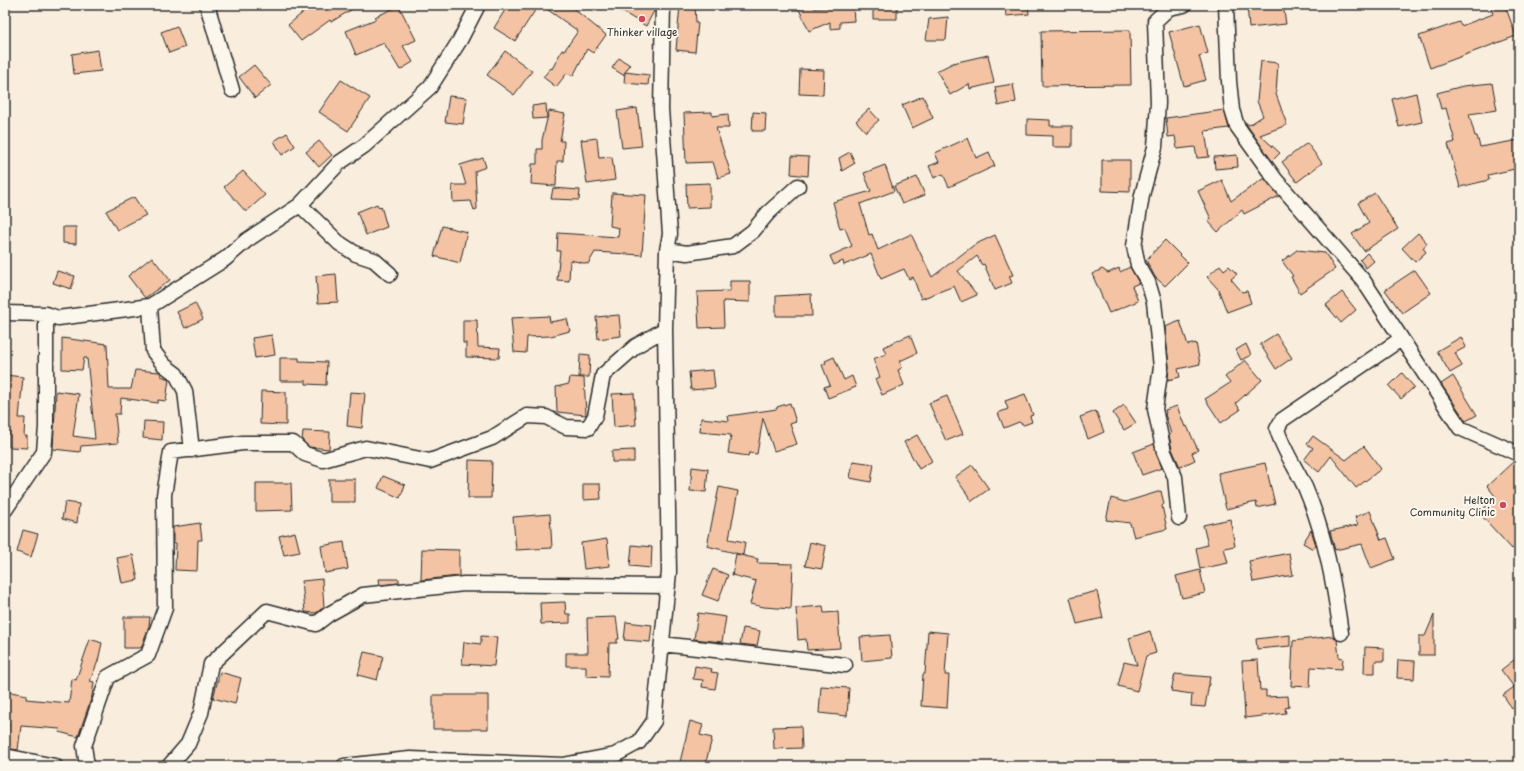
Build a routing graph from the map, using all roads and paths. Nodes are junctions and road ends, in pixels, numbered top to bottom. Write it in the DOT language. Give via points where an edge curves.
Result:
graph roads {
  1 [pos="207,5"];
  2 [pos="478,5"];
  3 [pos="664,5"];
  4 [pos="1184,5"];
  5 [pos="1226,5"];
  6 [pos="232,90"];
  7 [pos="798,186"];
  8 [pos="300,205"];
  9 [pos="667,250"];
  10 [pos="390,274"];
  11 [pos="150,306"];
  12 [pos="5,313"];
  13 [pos="46,314"];
  14 [pos="665,329"];
  15 [pos="1401,338"];
  16 [pos="192,450"];
  17 [pos="1519,454"];
  18 [pos="5,510"];
  19 [pos="1179,518"];
  20 [pos="668,586"];
  21 [pos="1341,634"];
  22 [pos="662,644"];
  23 [pos="845,664"];
  24 [pos="5,756"];
  25 [pos="508,764"];
  26 [pos="55,766"];
  27 [pos="87,766"];
  28 [pos="169,766"];
  29 [pos="344,766"];
  1 -- 6 [label="street"];
  2 -- 8 [label="street" via="460,40 430,87 364,146 339,163"];
  3 -- 9 [label="street" via="661,109 670,234"];
  4 -- 19 [label="street" via="1169,8 1155,21 1158,103 1156,147 1142,194 1134,246 1138,265 1148,282 1154,302 1161,367 1155,409 1164,452 1175,477"];
  5 -- 15 [label="street" via="1229,81 1232,110 1237,126 1275,179 1363,280"];
  7 -- 9 [label="street" via="773,208 753,231 733,246 687,253"];
  8 -- 10 [label="street" via="339,242 356,254 374,260"];
  8 -- 11 [label="street" via="247,240 225,259"];
  9 -- 14 [label="street"];
  11 -- 13 [label="street" via="58,318"];
  11 -- 16 [label="street" via="153,351 164,365 176,374 185,391"];
  12 -- 13 [label="street"];
  13 -- 18 [label="street" via="44,452"];
  14 -- 16 [label="street" via="636,346 603,375 595,416 588,428 566,427 546,417 527,416 492,438 430,461 366,448 323,460 305,454 293,443 243,442"];
  14 -- 20 [label="street"];
  15 -- 17 [label="street" via="1460,428"];
  15 -- 21 [label="street" via="1282,420 1277,429 1305,487 1322,533 1334,584"];
  16 -- 27 [label="street" via="171,452 168,466 164,495 165,608 148,655 108,677 84,746"];
  20 -- 22 [label="street"];
  20 -- 28 [label="street" via="464,584 363,595 316,624 267,611 211,664 201,713 188,744"];
  22 -- 23 [label="street"];
  22 -- 25 [label="street" via="654,721 639,742 615,755 563,765"];
  24 -- 26 [label="street"];
  25 -- 29 [label="street" via="410,759"];
}
